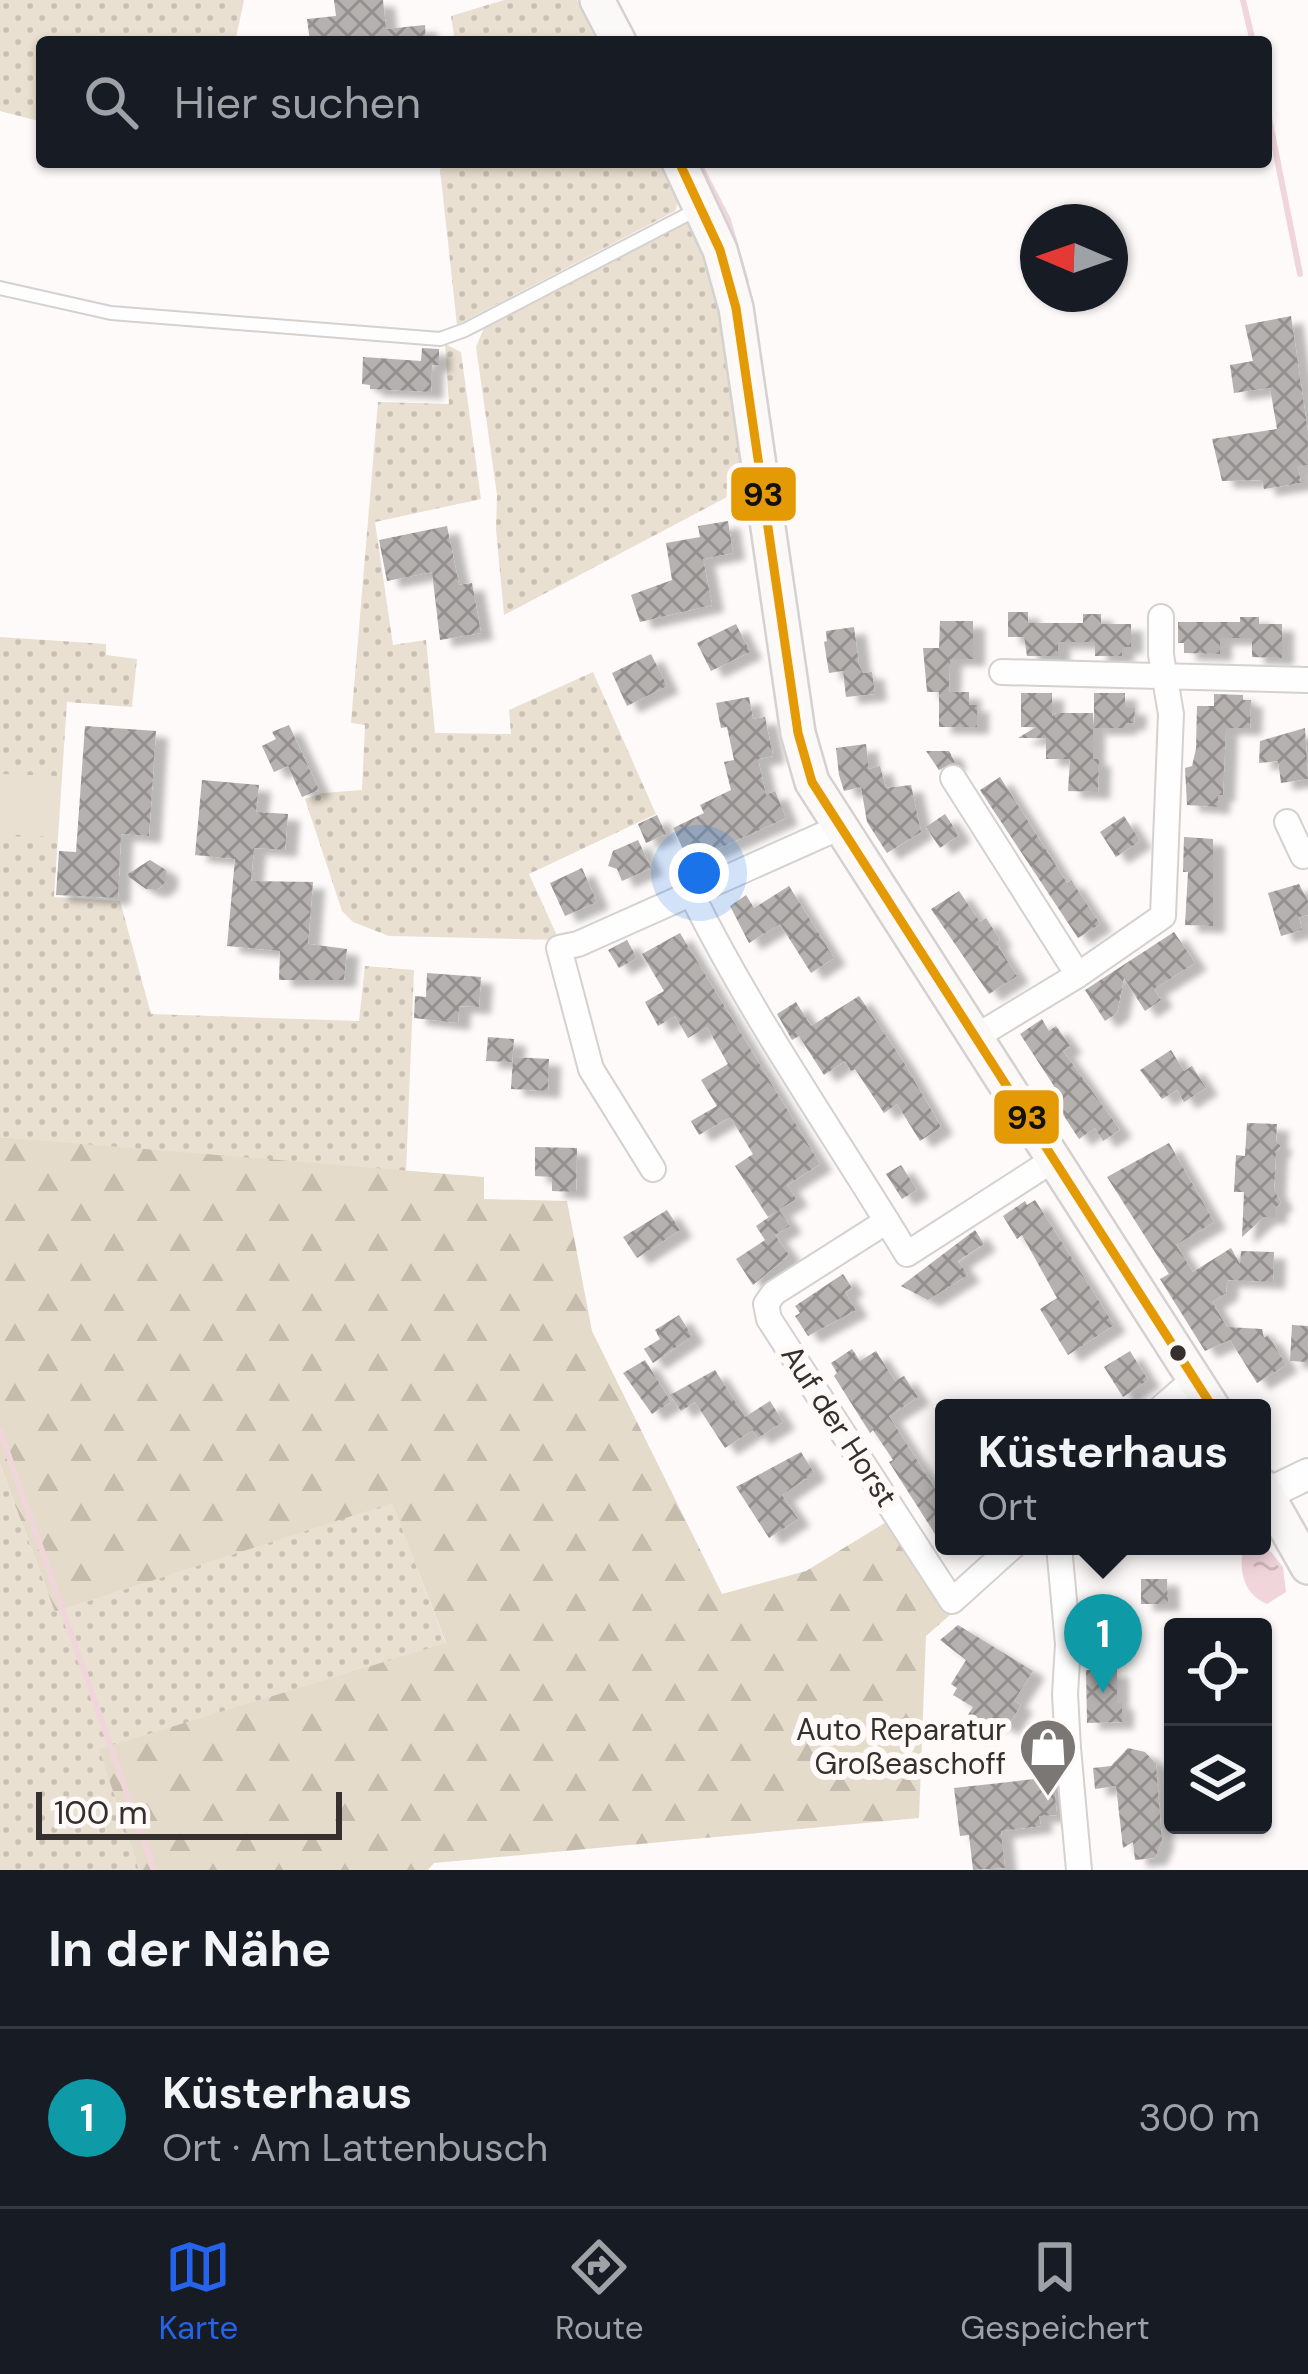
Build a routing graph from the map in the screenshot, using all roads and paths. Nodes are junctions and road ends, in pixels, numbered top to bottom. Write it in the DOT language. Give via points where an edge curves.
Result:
graph roads {
  1 [pos="597,0"];
  2 [pos="616,36"];
  3 [pos="682,168"];
  4 [pos="702,207"];
  5 [pos="0,288"];
  6 [pos="1161,617"];
  7 [pos="1002,672"];
  8 [pos="1166,675"];
  9 [pos="1308,680"];
  10 [pos="953,778"];
  11 [pos="1287,822"];
  12 [pos="838,828"];
  13 [pos="1308,854"];
  14 [pos="692,896"];
  15 [pos="1078,975"];
  16 [pos="974,1038"];
  17 [pos="1054,1160"];
  18 [pos="653,1169"];
  19 [pos="887,1221"];
  20 [pos="1193,1380"];
  21 [pos="1171,1399"];
  22 [pos="1207,1399"];
  23 [pos="1308,1474"];
  24 [pos="1271,1487"];
  25 [pos="1271,1502"];
  26 [pos="1003,1555"];
  27 [pos="1060,1555"];
  28 [pos="1308,1567"];
  29 [pos="1079,1870"];
  1 -- 2 [label="main road"];
  3 -- 4 [label="main road"];
  4 -- 5 [label="lane" via="440,338 111,313"];
  4 -- 12 [label="main road" via="736,308 798,733 812,782"];
  6 -- 8 [label="street"];
  7 -- 8 [label="street"];
  8 -- 9 [label="street"];
  8 -- 15 [label="street" via="1163,916"];
  10 -- 15 [label="street"];
  11 -- 13 [label="street"];
  12 -- 14 [label="street"];
  12 -- 16 [label="main road"];
  14 -- 18 [label="street" via="559,948 591,1069"];
  14 -- 19 [label="street"];
  15 -- 16 [label="street"];
  16 -- 17 [label="main road"];
  17 -- 19 [label="street" via="907,1254"];
  17 -- 20 [label="main road"];
  19 -- 26 [label="street, Auf der Horst" via="774,1293 769,1319 952,1601"];
  20 -- 21 [label="street"];
  20 -- 22 [label="main road"];
  23 -- 24 [label="street"];
  25 -- 28 [label="main road"];
  27 -- 29 [label="street"];
}
